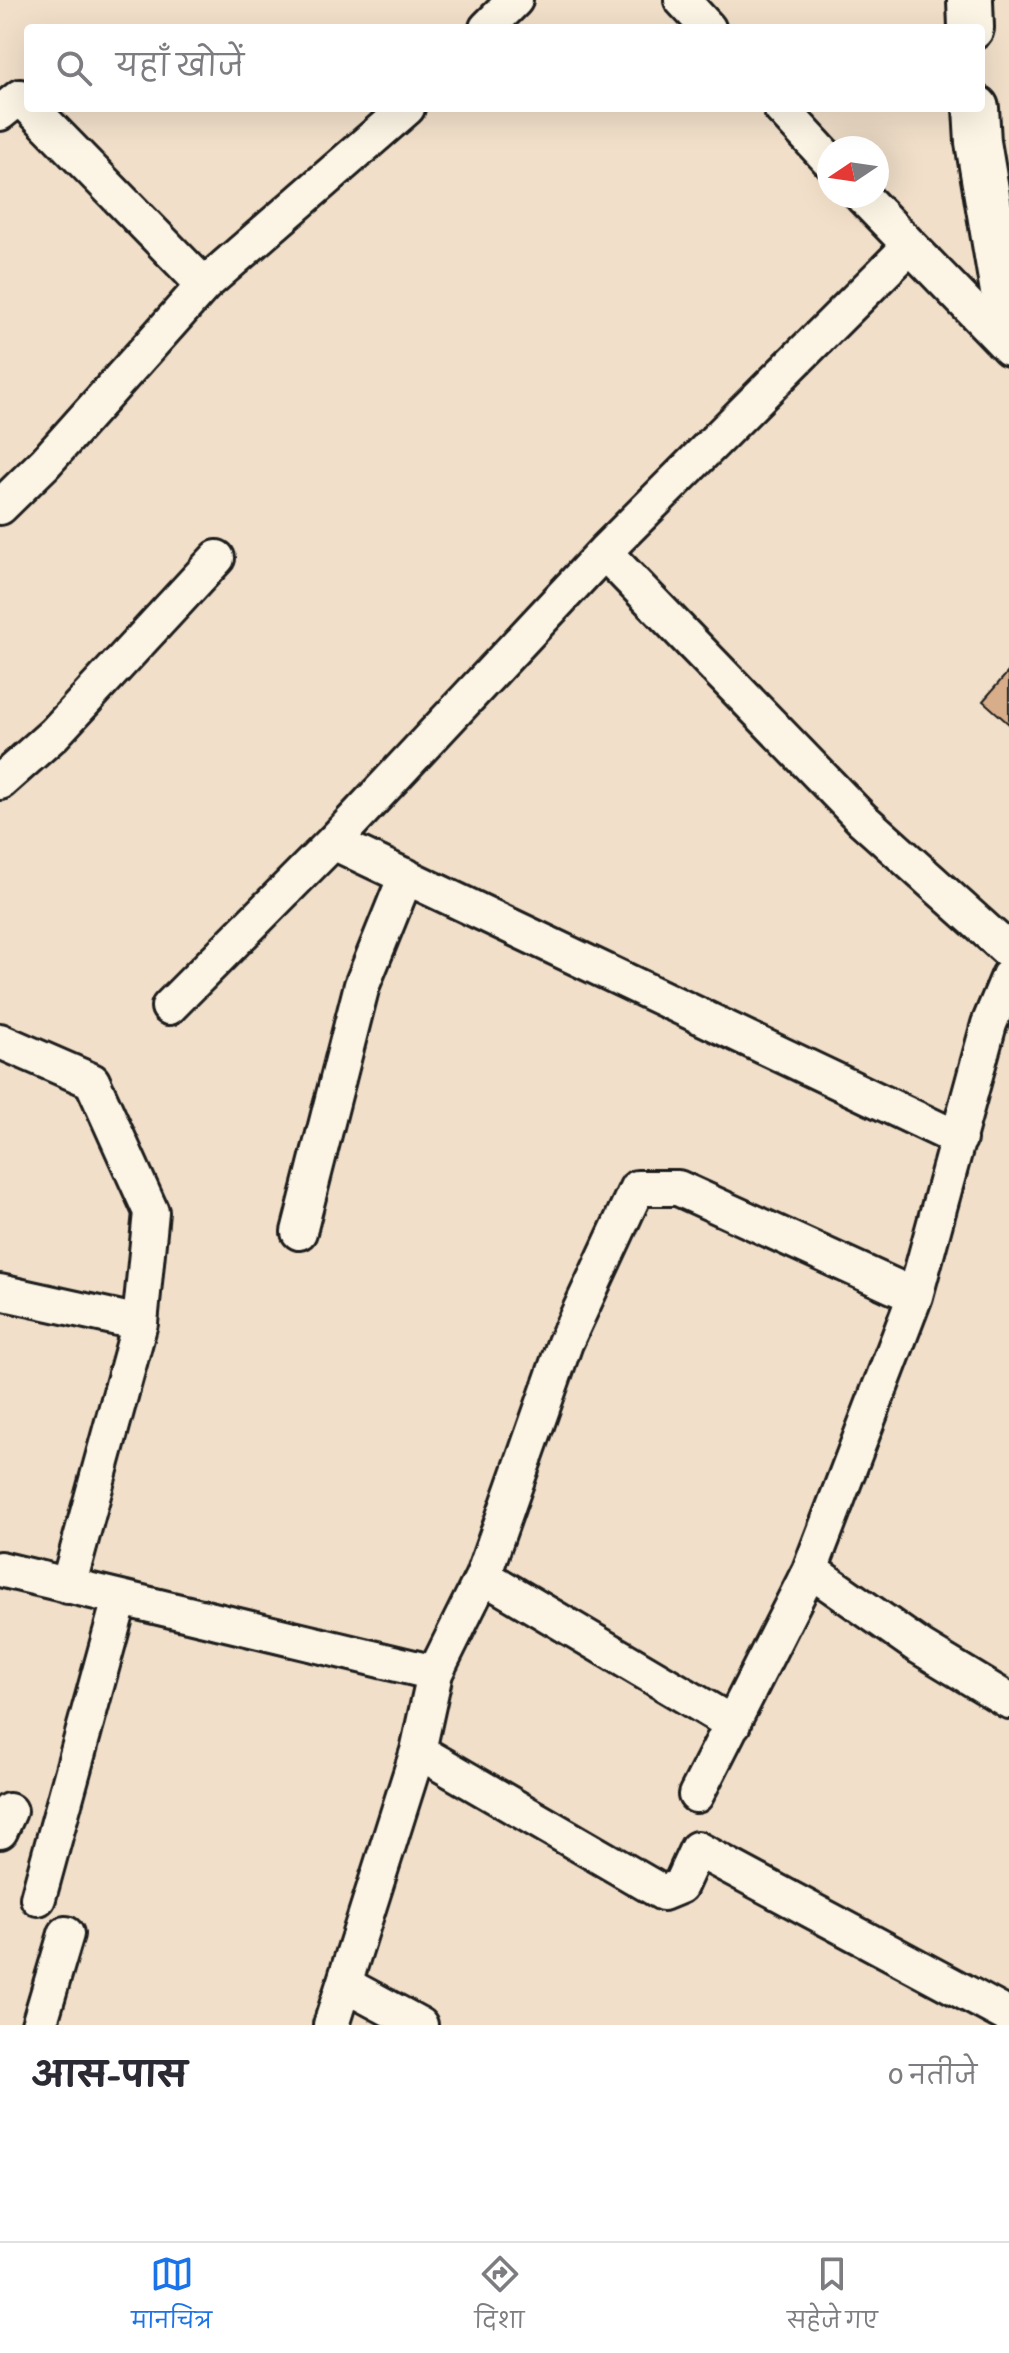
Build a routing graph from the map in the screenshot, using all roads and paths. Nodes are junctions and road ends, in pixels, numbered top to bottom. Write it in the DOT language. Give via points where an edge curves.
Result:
graph roads {
  1 [pos="515,0"];
  2 [pos="682,0"];
  3 [pos="970,0"];
  4 [pos="491,24"];
  5 [pos="704,24"];
  6 [pos="971,24"];
  7 [pos="24,101"];
  8 [pos="36,112"];
  9 [pos="402,112"];
  10 [pos="785,112"];
  11 [pos="976,112"];
  12 [pos="0,113"];
  13 [pos="817,147"];
  14 [pos="873,208"];
  15 [pos="909,247"];
  16 [pos="204,285"];
  17 [pos="1009,327"];
  18 [pos="1009,348"];
  19 [pos="0,507"];
  20 [pos="604,552"];
  21 [pos="217,558"];
  22 [pos="0,782"];
  23 [pos="333,842"];
  24 [pos="406,876"];
  25 [pos="1009,951"];
  26 [pos="1009,976"];
  27 [pos="169,1007"];
  28 [pos="0,1041"];
  29 [pos="959,1139"];
  30 [pos="299,1232"];
  31 [pos="0,1292"];
  32 [pos="915,1296"];
  33 [pos="140,1323"];
  34 [pos="0,1569"];
  35 [pos="810,1570"];
  36 [pos="483,1576"];
  37 [pos="68,1586"];
  38 [pos="120,1599"];
  39 [pos="435,1673"];
  40 [pos="1009,1701"];
  41 [pos="733,1724"];
  42 [pos="418,1751"];
  43 [pos="696,1795"];
  44 [pos="38,1898"];
  45 [pos="66,1934"];
  46 [pos="344,1984"];
  47 [pos="1009,2016"];
  48 [pos="39,2025"];
  49 [pos="331,2025"];
  50 [pos="420,2025"];
  1 -- 4 [label="street"];
  2 -- 5 [label="street"];
  3 -- 6 [label="street"];
  7 -- 12 [label="street" via="20,97"];
  8 -- 16 [label="street"];
  9 -- 16 [label="street"];
  10 -- 13 [label="street"];
  11 -- 17 [label="street"];
  14 -- 15 [label="street"];
  15 -- 18 [label="street"];
  15 -- 20 [label="street"];
  16 -- 19 [label="street"];
  20 -- 23 [label="street"];
  20 -- 25 [label="street" via="862,819"];
  21 -- 22 [label="street" via="54,734"];
  23 -- 24 [label="street"];
  23 -- 27 [label="street"];
  24 -- 29 [label="street"];
  24 -- 30 [label="street" via="362,985"];
  26 -- 29 [label="street" via="989,1024"];
  28 -- 33 [label="street" via="92,1081 151,1212"];
  29 -- 32 [label="street"];
  31 -- 33 [label="street"];
  32 -- 35 [label="street"];
  32 -- 36 [label="street" via="678,1188 637,1188 565,1343"];
  33 -- 37 [label="street"];
  34 -- 37 [label="street"];
  35 -- 40 [label="street"];
  35 -- 41 [label="street"];
  36 -- 39 [label="street"];
  36 -- 41 [label="street"];
  37 -- 38 [label="street"];
  38 -- 39 [label="street"];
  38 -- 44 [label="street"];
  39 -- 42 [label="street"];
  41 -- 43 [label="street"];
  42 -- 46 [label="street"];
  42 -- 47 [label="street" via="663,1893 680,1886 697,1849"];
  45 -- 48 [label="street"];
  46 -- 49 [label="street"];
  46 -- 50 [label="street"];
}
